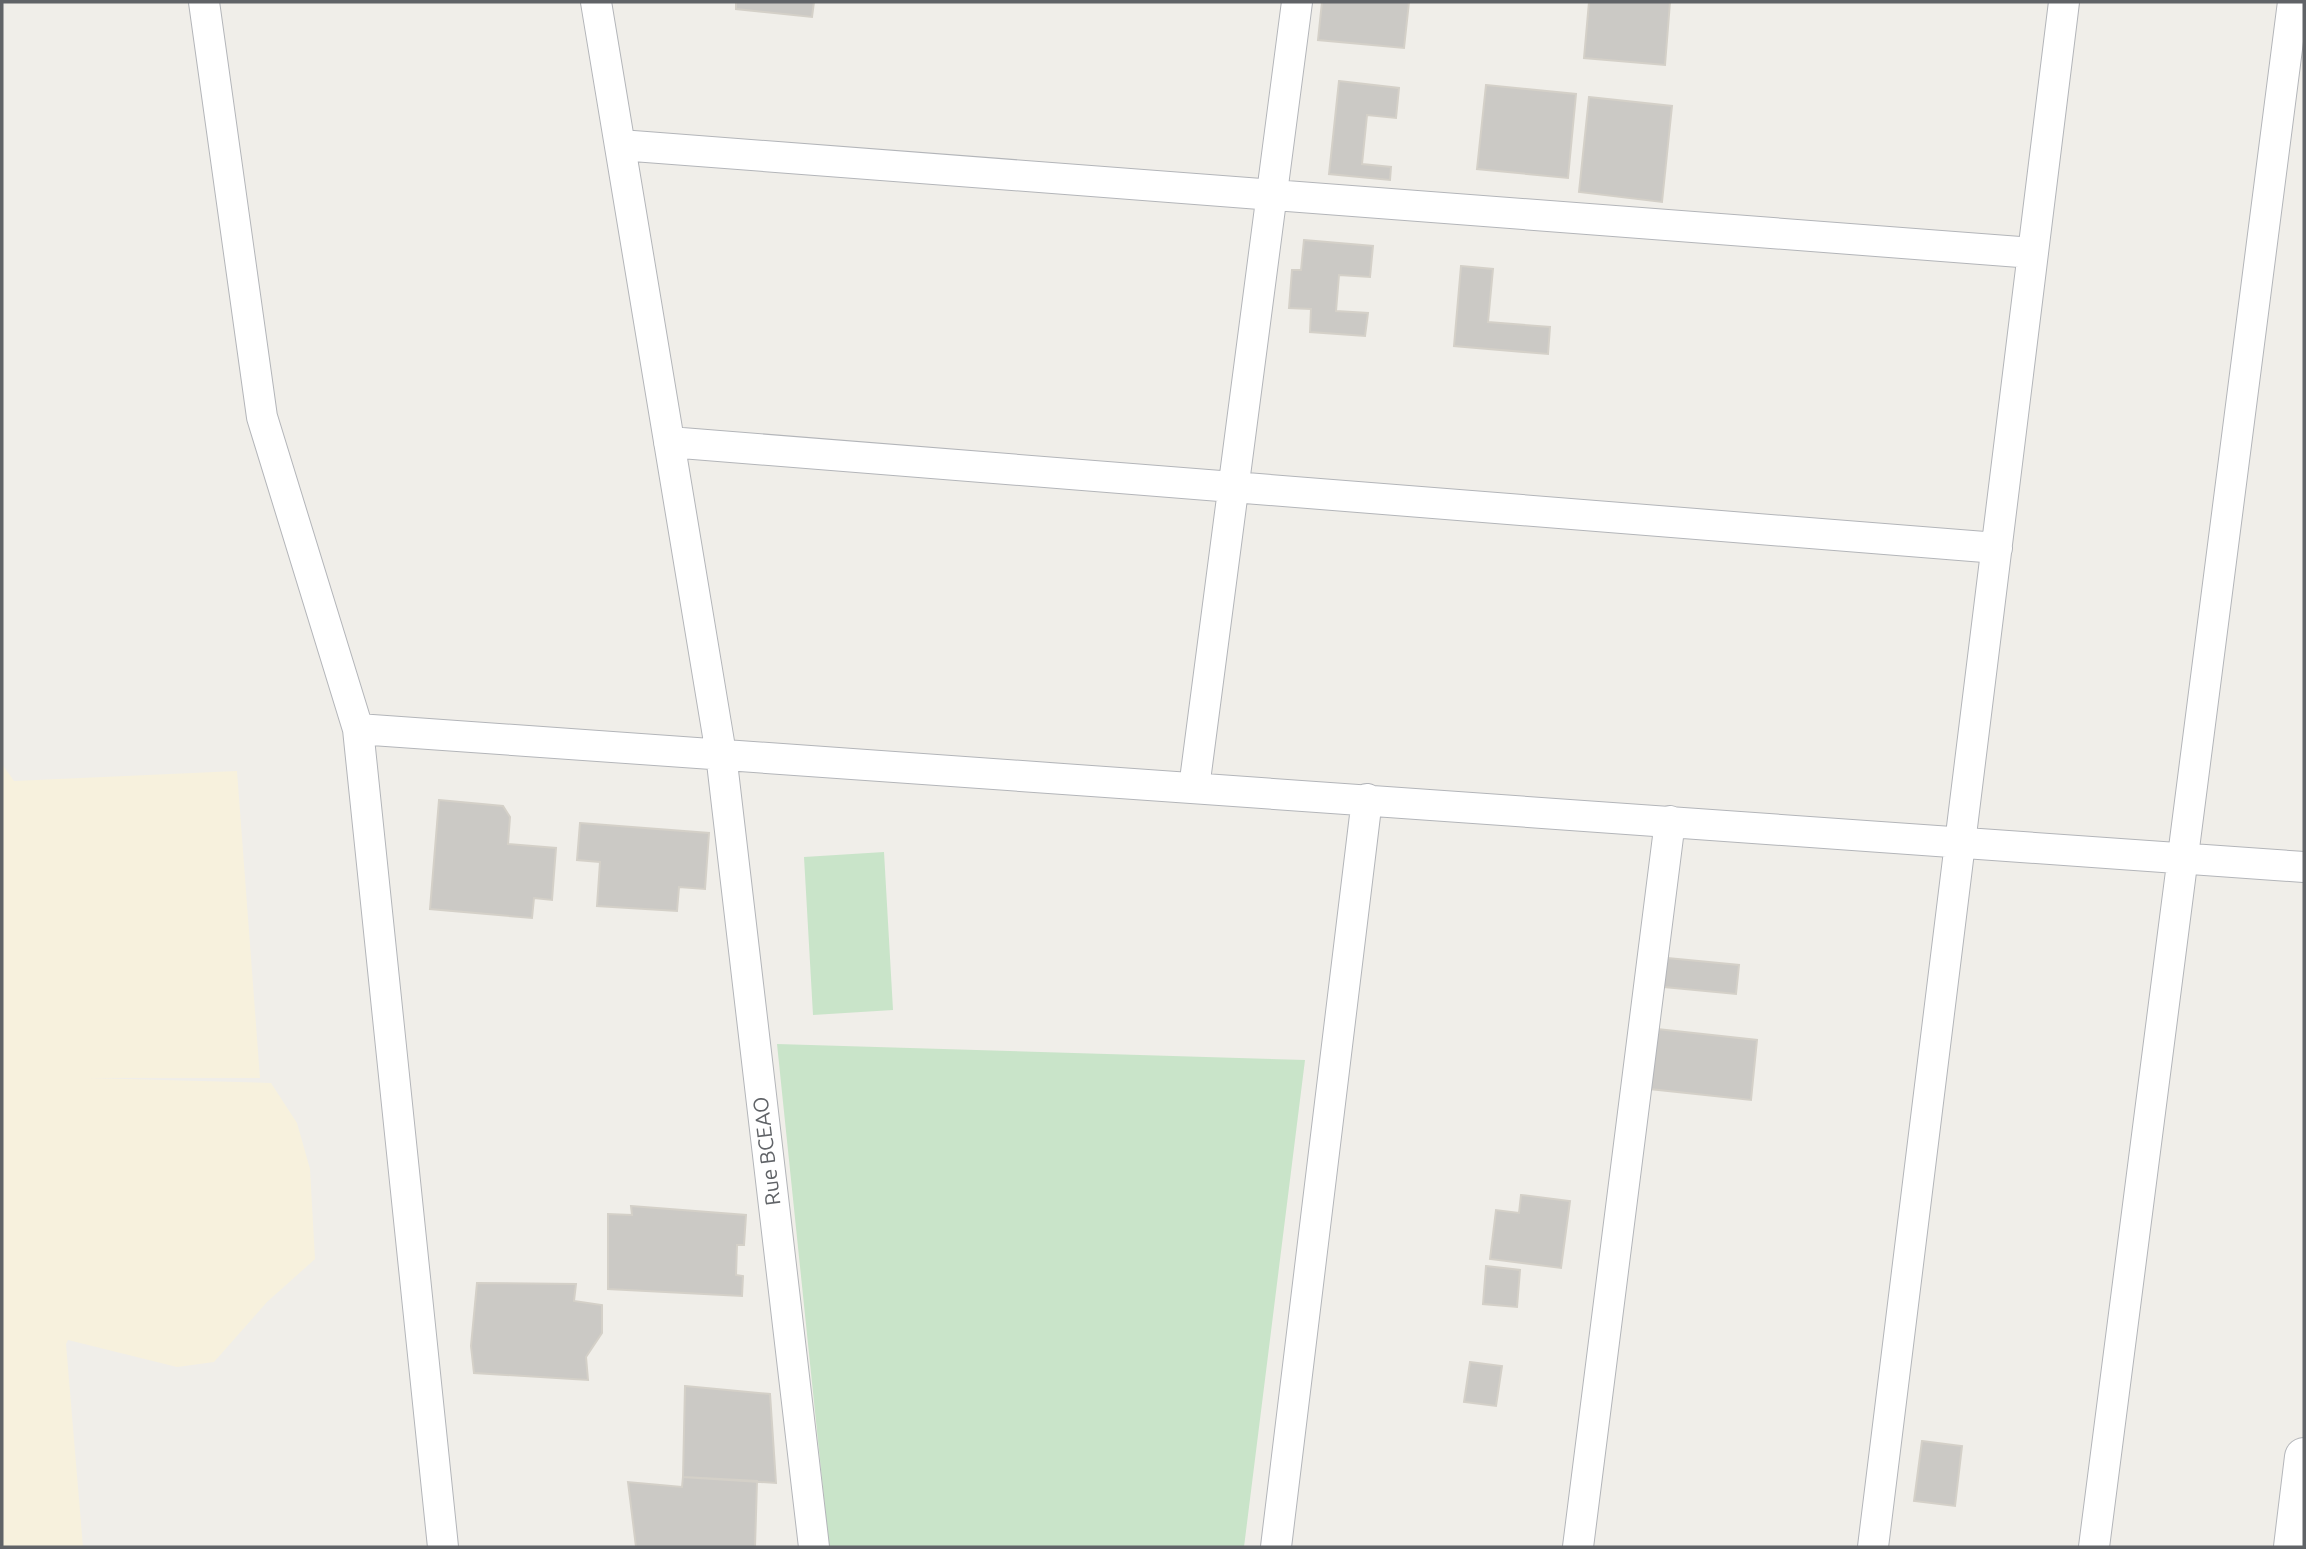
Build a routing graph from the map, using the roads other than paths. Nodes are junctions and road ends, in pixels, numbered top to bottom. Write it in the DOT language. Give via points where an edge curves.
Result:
graph roads {
  1 [pos="204,2"];
  2 [pos="596,2"];
  3 [pos="1297,2"];
  4 [pos="2064,2"];
  5 [pos="2293,2"];
  6 [pos="620,145"];
  7 [pos="1272,195"];
  8 [pos="2034,253"];
  9 [pos="669,443"];
  10 [pos="1234,487"];
  11 [pos="1997,548"];
  12 [pos="358,729"];
  13 [pos="721,754"];
  14 [pos="1194,788"];
  15 [pos="1367,799"];
  16 [pos="1670,821"];
  17 [pos="1960,842"];
  18 [pos="2183,858"];
  19 [pos="2304,867"];
  20 [pos="2304,1457"];
  21 [pos="443,1547"];
  22 [pos="814,1547"];
  23 [pos="1276,1547"];
  24 [pos="1578,1547"];
  25 [pos="1873,1547"];
  26 [pos="2094,1547"];
  27 [pos="2293,1547"];
  1 -- 12 [label="street" via="262,417"];
  2 -- 6 [label="street, Rue BCEAO"];
  3 -- 7 [label="street"];
  4 -- 8 [label="street"];
  5 -- 18 [label="street"];
  6 -- 7 [label="street"];
  6 -- 9 [label="street, Rue BCEAO"];
  7 -- 8 [label="street"];
  7 -- 10 [label="street"];
  8 -- 11 [label="street"];
  9 -- 10 [label="street"];
  9 -- 13 [label="street, Rue BCEAO"];
  10 -- 11 [label="street"];
  10 -- 14 [label="street"];
  11 -- 17 [label="street"];
  12 -- 13 [label="street"];
  12 -- 21 [label="street"];
  13 -- 14 [label="street"];
  13 -- 22 [label="street, Rue BCEAO"];
  14 -- 15 [label="street"];
  15 -- 16 [label="street"];
  15 -- 23 [label="street"];
  16 -- 17 [label="street"];
  16 -- 24 [label="street"];
  17 -- 18 [label="street"];
  17 -- 25 [label="street"];
  18 -- 19 [label="street"];
  18 -- 26 [label="street"];
  20 -- 27 [label="street"];
}
